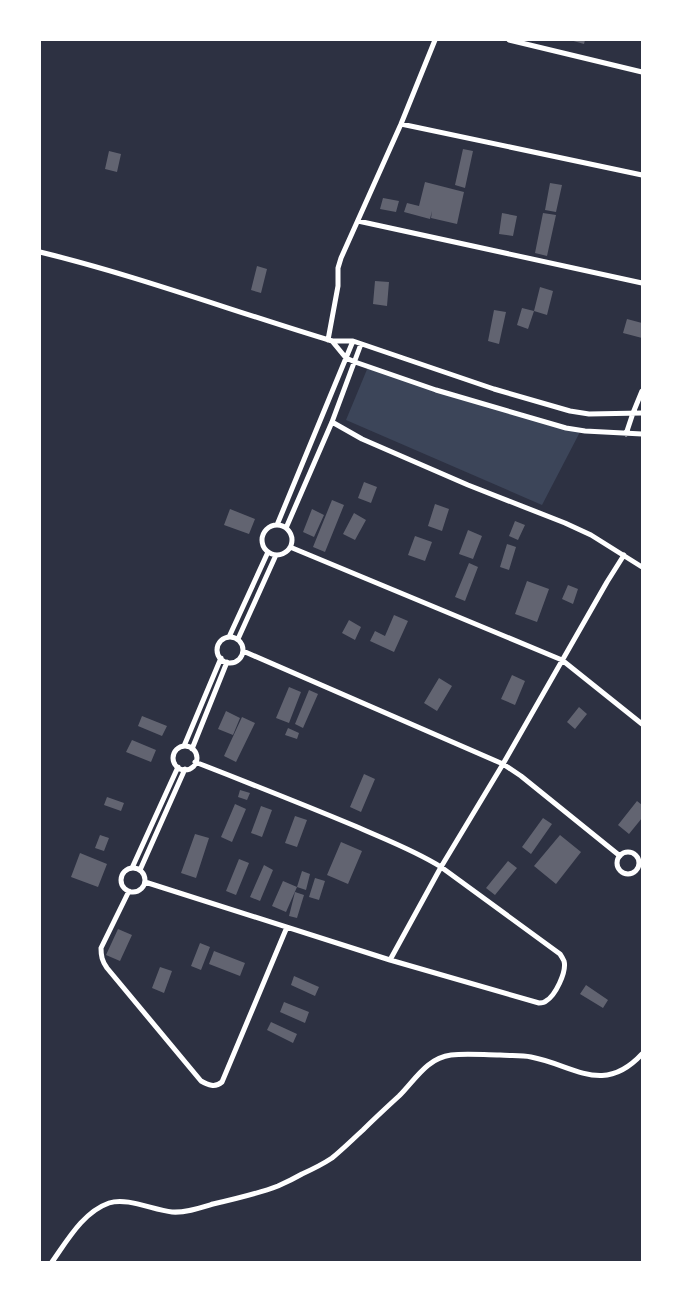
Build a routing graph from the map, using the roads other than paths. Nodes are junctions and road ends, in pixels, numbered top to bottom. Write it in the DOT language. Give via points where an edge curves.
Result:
graph roads {
  1 [pos="435,40"];
  2 [pos="509,40"];
  3 [pos="642,72"];
  4 [pos="401,124"];
  5 [pos="642,174"];
  6 [pos="358,221"];
  7 [pos="40,252"];
  8 [pos="642,283"];
  9 [pos="330,341"];
  10 [pos="353,341"];
  11 [pos="361,344"];
  12 [pos="346,358"];
  13 [pos="355,362"];
  14 [pos="642,391"];
  15 [pos="632,413"];
  16 [pos="642,413"];
  17 [pos="332,422"];
  18 [pos="626,434"];
  19 [pos="642,434"];
  20 [pos="277,525"];
  21 [pos="286,528"];
  22 [pos="290,547"];
  23 [pos="268,552"];
  24 [pos="276,555"];
  25 [pos="624,556"];
  26 [pos="642,567"];
  27 [pos="229,637"];
  28 [pos="238,639"];
  29 [pos="243,651"];
  30 [pos="221,658"];
  31 [pos="562,660"];
  32 [pos="227,662"];
  33 [pos="642,724"];
  34 [pos="184,746"];
  35 [pos="192,749"];
  36 [pos="195,762"];
  37 [pos="504,764"];
  38 [pos="178,767"];
  39 [pos="185,770"];
  40 [pos="620,856"];
  41 [pos="441,867"];
  42 [pos="132,868"];
  43 [pos="140,870"];
  44 [pos="145,882"];
  45 [pos="129,891"];
  46 [pos="287,927"];
  47 [pos="390,960"];
  48 [pos="642,1054"];
  49 [pos="52,1262"];
  1 -- 4 [label="street"];
  2 -- 3 [label="street"];
  4 -- 5 [label="street"];
  4 -- 6 [label="street"];
  6 -- 8 [label="street"];
  6 -- 9 [label="street" via="338,268"];
  7 -- 9 [label="street" via="124,275"];
  9 -- 10 [label="street"];
  9 -- 12 [label="street"];
  10 -- 11 [label="street"];
  10 -- 12 [label="street"];
  11 -- 13 [label="street"];
  11 -- 15 [label="street" via="570,411"];
  12 -- 13 [label="street"];
  12 -- 20 [label="street"];
  13 -- 17 [label="street"];
  13 -- 18 [label="street" via="436,390 566,428"];
  14 -- 15 [label="street"];
  15 -- 16 [label="street"];
  15 -- 18 [label="street"];
  17 -- 21 [label="street"];
  17 -- 25 [label="street" via="362,439 468,485 565,523"];
  18 -- 19 [label="street"];
  20 -- 21 [label="street"];
  20 -- 23 [label="street" via="268,528 263,535 262,544"];
  21 -- 22 [label="street" via="292,539"];
  22 -- 24 [label="street"];
  22 -- 31 [label="street"];
  23 -- 24 [label="street"];
  23 -- 27 [label="street"];
  24 -- 28 [label="street"];
  25 -- 26 [label="street"];
  25 -- 31 [label="street"];
  27 -- 28 [label="street"];
  27 -- 30 [label="street" via="218,647"];
  28 -- 29 [label="street"];
  29 -- 32 [label="street" via="241,658"];
  29 -- 37 [label="street"];
  30 -- 32 [label="street"];
  30 -- 34 [label="street"];
  31 -- 33 [label="street"];
  31 -- 37 [label="street"];
  32 -- 35 [label="street"];
  34 -- 35 [label="street"];
  34 -- 38 [label="street" via="174,754"];
  35 -- 36 [label="street"];
  36 -- 39 [label="street"];
  36 -- 41 [label="street" via="324,813"];
  37 -- 40 [label="street"];
  37 -- 41 [label="street"];
  38 -- 39 [label="street"];
  38 -- 42 [label="street"];
  39 -- 43 [label="street"];
  40 -- 40 [label="street" via="617,864 623,873 631,874 637,870 640,863 634,854 628,852"];
  41 -- 47 [label="street"];
  41 -- 47 [label="street" via="560,954 564,965 558,985 550,998 538,1003"];
  42 -- 43 [label="street"];
  42 -- 45 [label="street" via="126,870 121,879"];
  43 -- 44 [label="street"];
  44 -- 45 [label="street" via="137,891"];
  44 -- 46 [label="street"];
  45 -- 46 [label="street" via="101,948 102,960 201,1081 212,1086 222,1082"];
  46 -- 47 [label="street"];
  48 -- 49 [label="street" via="622,1070 593,1076 531,1057 473,1054 442,1057 424,1068 342,1150 316,1168 279,1186 192,1209 174,1212 122,1202 108,1204 86,1218"];
}
